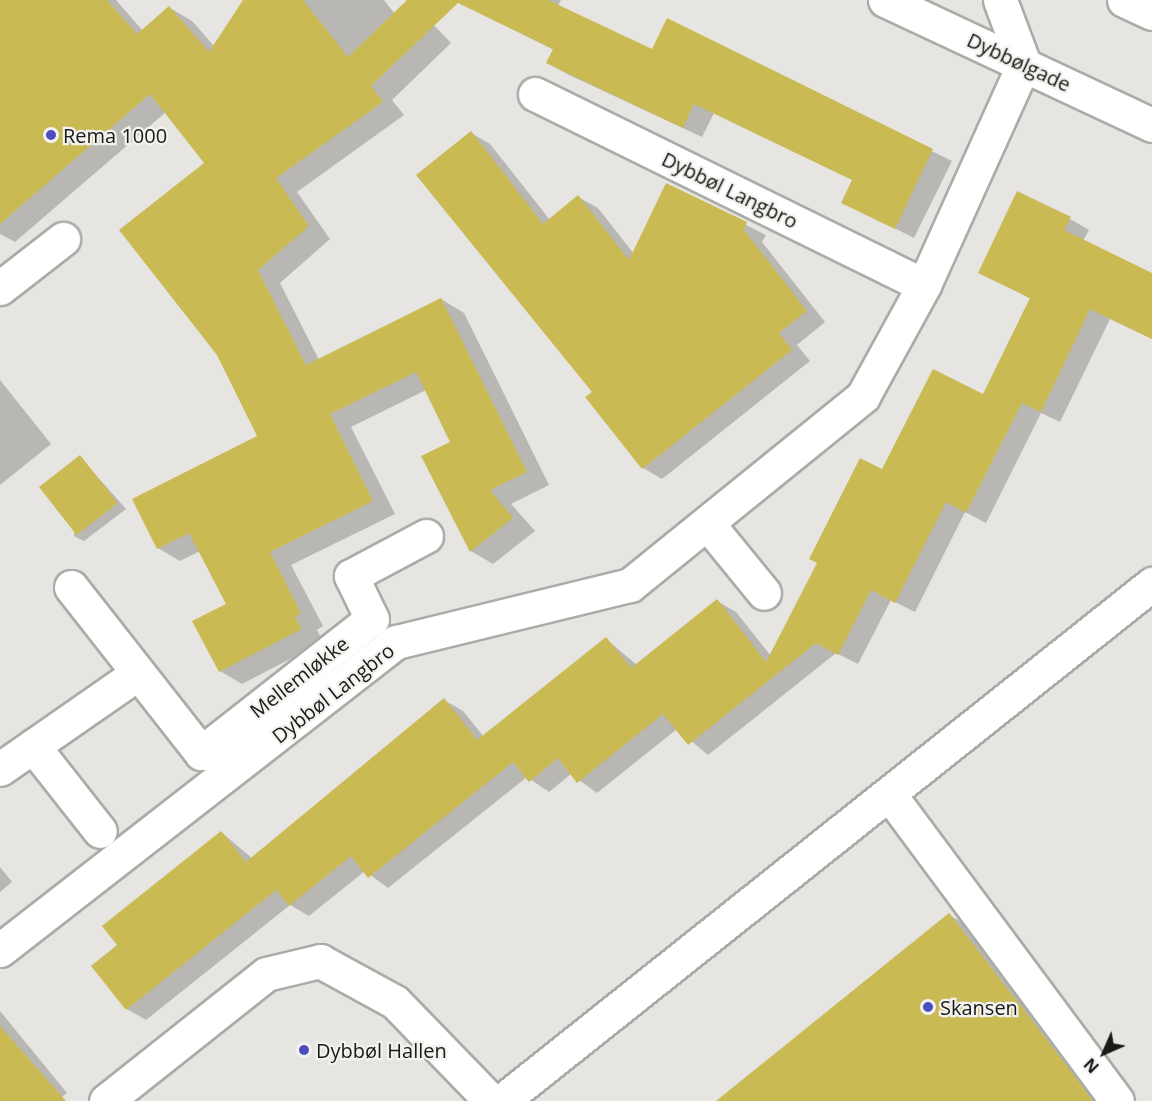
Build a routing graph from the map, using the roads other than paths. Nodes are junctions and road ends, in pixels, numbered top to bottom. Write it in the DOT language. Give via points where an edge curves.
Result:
graph roads {
  1 [pos="885,0"];
  2 [pos="1000,0"];
  3 [pos="1124,0"];
  4 [pos="1152,13"];
  5 [pos="1024,64"];
  6 [pos="536,94"];
  7 [pos="1152,125"];
  8 [pos="63,239"];
  9 [pos="924,285"];
  10 [pos="0,288"];
  11 [pos="707,523"];
  12 [pos="426,536"];
  13 [pos="1152,584"];
  14 [pos="70,587"];
  15 [pos="764,593"];
  16 [pos="138,673"];
  17 [pos="33,746"];
  18 [pos="0,769"];
  19 [pos="889,794"];
  20 [pos="100,831"];
  21 [pos="0,950"];
  22 [pos="106,1101"];
  23 [pos="492,1101"];
  24 [pos="502,1101"];
  25 [pos="1117,1101"];
  1 -- 5 [label="street, Dybbølgade"];
  2 -- 5 [label="street"];
  3 -- 4 [label="street"];
  5 -- 7 [label="street, Dybbølgade"];
  5 -- 9 [label="street, Dybbøl Langbro"];
  6 -- 9 [label="street, Dybbøl Langbro"];
  8 -- 10 [label="street"];
  9 -- 11 [label="street, Dybbøl Langbro" via="863,396"];
  11 -- 15 [label="street"];
  11 -- 21 [label="street, Dybbøl Langbro" via="630,585 396,642"];
  12 -- 16 [label="street, Mellemløkke" via="351,576 372,619 201,753"];
  13 -- 19 [label="street"];
  14 -- 16 [label="street, Mellemløkke"];
  16 -- 17 [label="street"];
  17 -- 18 [label="street"];
  17 -- 20 [label="street"];
  19 -- 24 [label="street"];
  19 -- 25 [label="street"];
  22 -- 23 [label="street" via="266,974 320,961 395,1002"];
}
